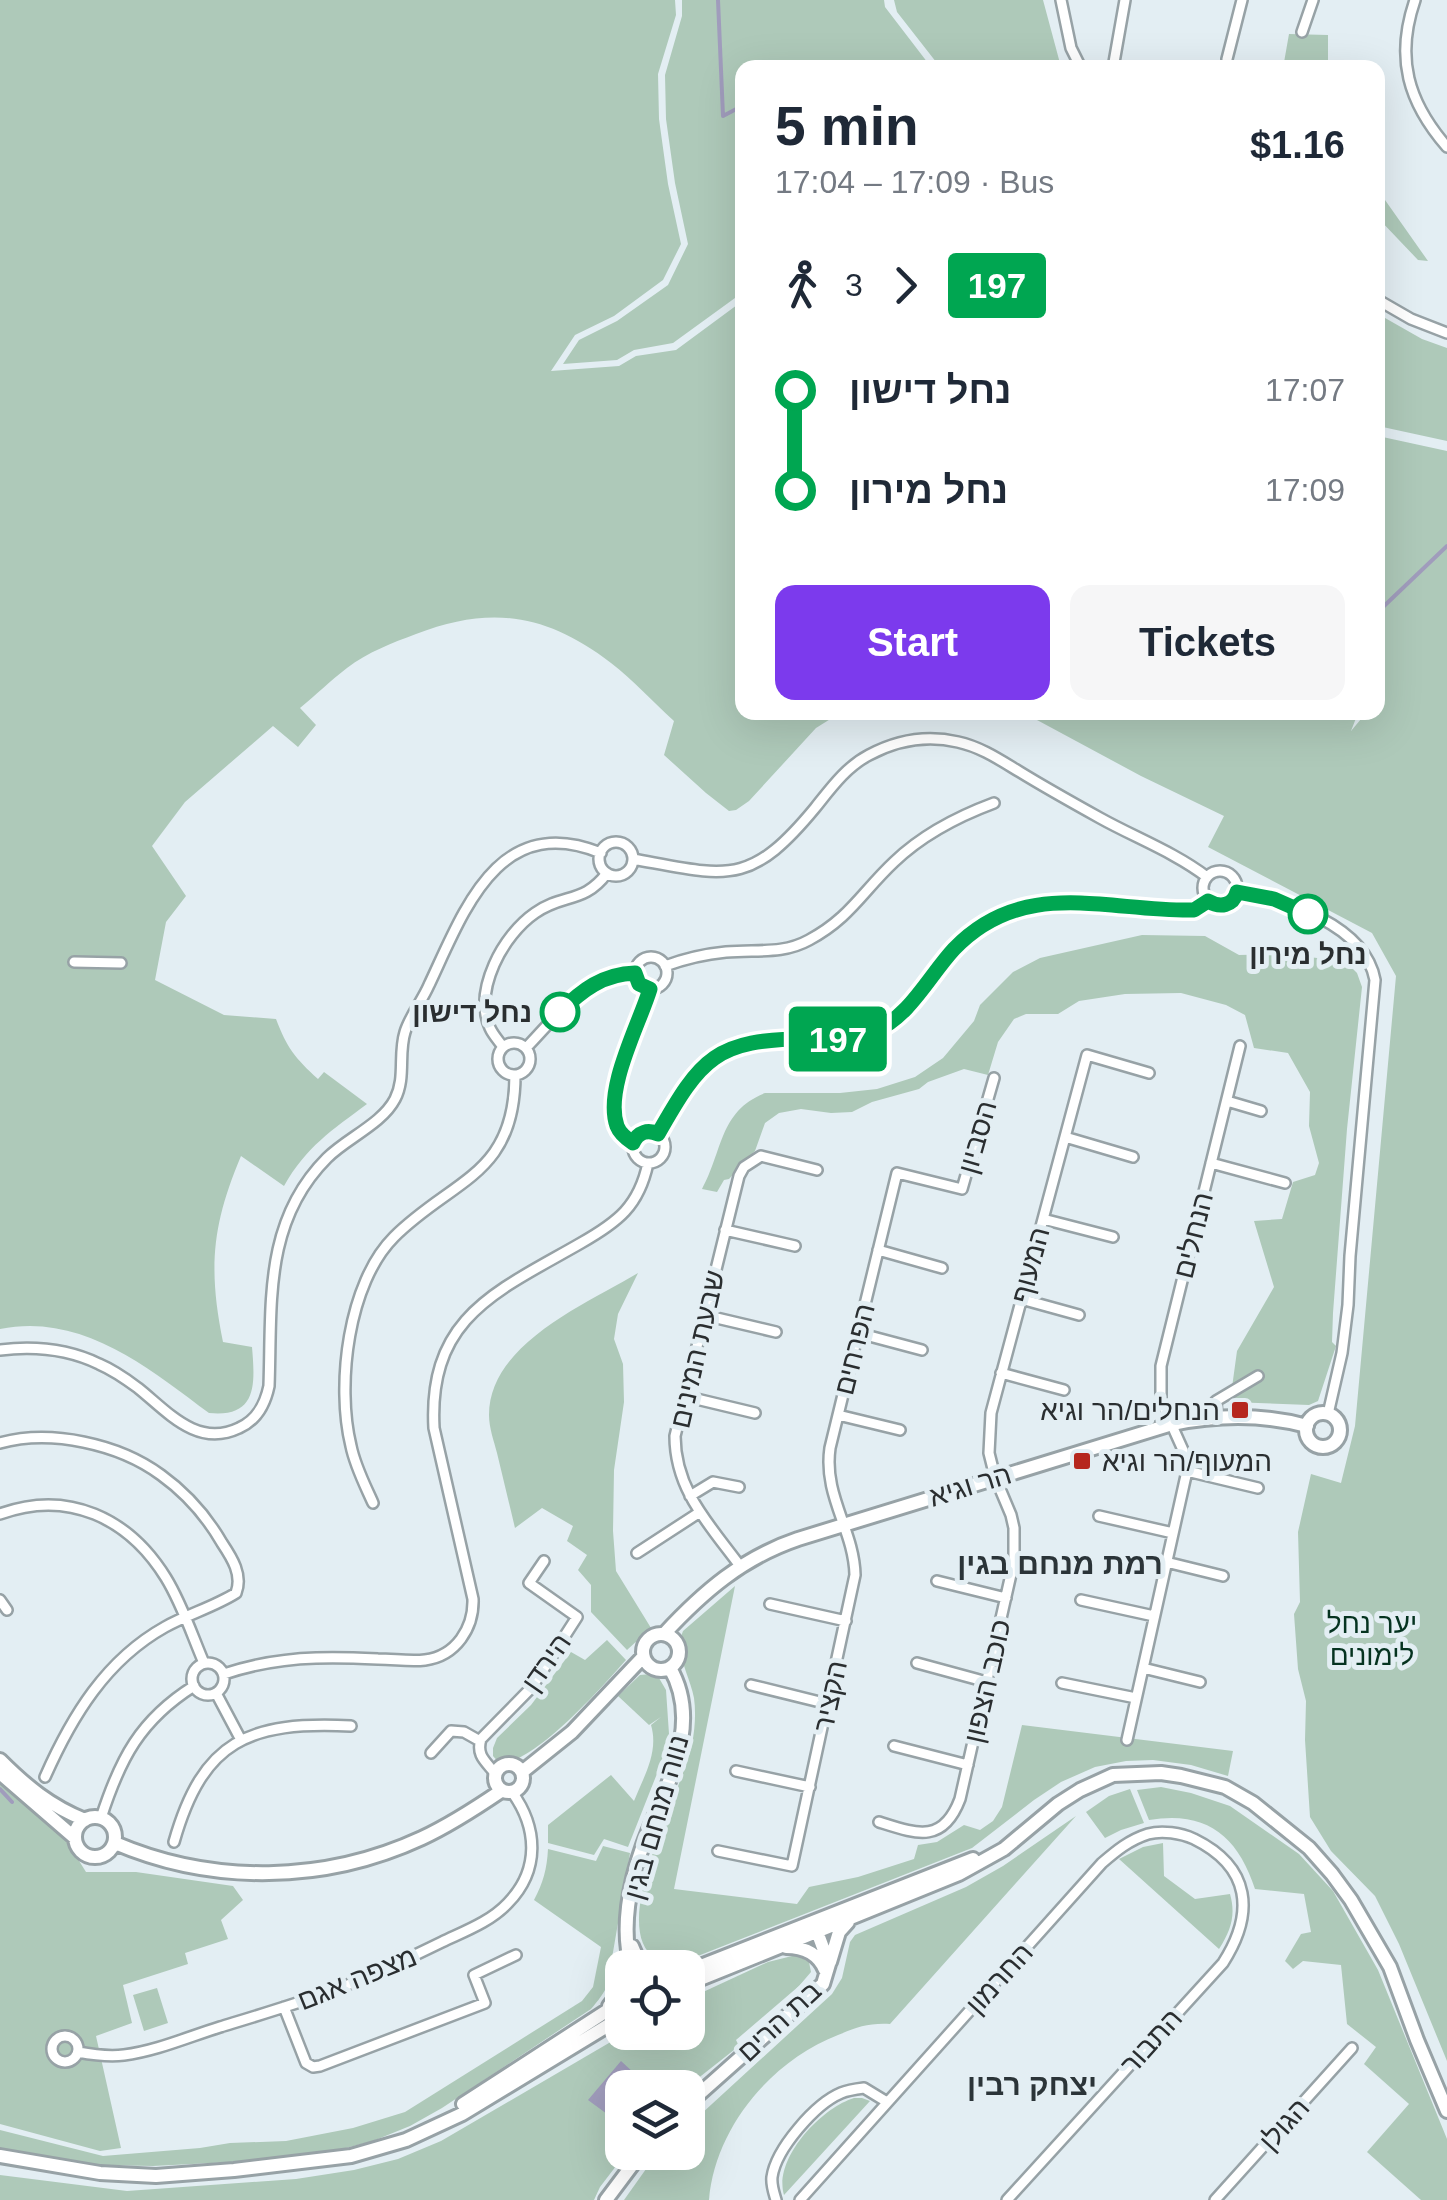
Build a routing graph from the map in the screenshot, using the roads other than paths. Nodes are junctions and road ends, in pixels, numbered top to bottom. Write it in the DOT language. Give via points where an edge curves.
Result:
graph roads {
  1 [pos="1061,0"];
  2 [pos="1125,0"];
  3 [pos="1242,0"];
  4 [pos="1313,0"];
  5 [pos="1415,0"];
  6 [pos="1302,32"];
  7 [pos="1076,60"];
  8 [pos="1114,60"];
  9 [pos="1227,60"];
  10 [pos="1447,147"];
  11 [pos="1385,304"];
  12 [pos="1447,332"];
  13 [pos="994,803"];
  14 [pos="601,852"];
  15 [pos="633,860"];
  16 [pos="608,873"];
  17 [pos="1207,877"];
  18 [pos="1237,892"];
  19 [pos="1208,901"];
  20 [pos="74,962"];
  21 [pos="121,963"];
  22 [pos="665,966"];
  23 [pos="635,973"];
  24 [pos="650,989"];
  25 [pos="1240,1046"];
  26 [pos="504,1047"];
  27 [pos="526,1048"];
  28 [pos="1149,1073"];
  29 [pos="515,1075"];
  30 [pos="994,1078"];
  31 [pos="1227,1101"];
  32 [pos="1262,1111"];
  33 [pos="658,1134"];
  34 [pos="1065,1136"];
  35 [pos="633,1143"];
  36 [pos="1133,1157"];
  37 [pos="648,1163"];
  38 [pos="1211,1163"];
  39 [pos="817,1170"];
  40 [pos="896,1173"];
  41 [pos="1285,1183"];
  42 [pos="1043,1219"];
  43 [pos="725,1230"];
  44 [pos="1114,1238"];
  45 [pos="795,1246"];
  46 [pos="878,1250"];
  47 [pos="942,1268"];
  48 [pos="1021,1299"];
  49 [pos="1079,1315"];
  50 [pos="704,1316"];
  51 [pos="776,1332"];
  52 [pos="858,1333"];
  53 [pos="0,1350"];
  54 [pos="922,1350"];
  55 [pos="1002,1373"];
  56 [pos="1258,1376"];
  57 [pos="1064,1390"];
  58 [pos="684,1396"];
  59 [pos="756,1412"];
  60 [pos="838,1414"];
  61 [pos="1328,1414"];
  62 [pos="1217,1418"];
  63 [pos="1170,1424"];
  64 [pos="1307,1426"];
  65 [pos="900,1430"];
  66 [pos="0,1443"];
  67 [pos="1186,1471"];
  68 [pos="995,1477"];
  69 [pos="740,1487"];
  70 [pos="1258,1488"];
  71 [pos="690,1496"];
  72 [pos="373,1503"];
  73 [pos="700,1512"];
  74 [pos="0,1514"];
  75 [pos="1099,1516"];
  76 [pos="842,1525"];
  77 [pos="1173,1533"];
  78 [pos="637,1553"];
  79 [pos="544,1561"];
  80 [pos="1166,1562"];
  81 [pos="740,1566"];
  82 [pos="1223,1576"];
  83 [pos="937,1580"];
  84 [pos="1006,1598"];
  85 [pos="0,1600"];
  86 [pos="1081,1600"];
  87 [pos="770,1604"];
  88 [pos="7,1610"];
  89 [pos="1154,1616"];
  90 [pos="185,1618"];
  91 [pos="846,1621"];
  92 [pos="664,1634"];
  93 [pos="643,1657"];
  94 [pos="204,1663"];
  95 [pos="917,1664"];
  96 [pos="670,1668"];
  97 [pos="1142,1668"];
  98 [pos="224,1674"];
  99 [pos="987,1682"];
  100 [pos="1200,1682"];
  101 [pos="1062,1683"];
  102 [pos="751,1685"];
  103 [pos="194,1686"];
  104 [pos="216,1693"];
  105 [pos="1136,1698"];
  106 [pos="828,1704"];
  107 [pos="350,1726"];
  108 [pos="241,1740"];
  109 [pos="1126,1740"];
  110 [pos="480,1741"];
  111 [pos="894,1746"];
  112 [pos="431,1752"];
  113 [pos="0,1760"];
  114 [pos="968,1764"];
  115 [pos="736,1770"];
  116 [pos="495,1772"];
  117 [pos="522,1772"];
  118 [pos="0,1773"];
  119 [pos="46,1776"];
  120 [pos="810,1787"];
  121 [pos="507,1791"];
  122 [pos="100,1818"];
  123 [pos="85,1820"];
  124 [pos="879,1822"];
  125 [pos="75,1838"];
  126 [pos="174,1842"];
  127 [pos="115,1843"];
  128 [pos="1004,1849"];
  129 [pos="718,1851"];
  130 [pos="1228,1862"];
  131 [pos="856,1916"];
  132 [pos="628,1924"];
  133 [pos="814,1926"];
  134 [pos="773,1948"];
  135 [pos="627,1950"];
  136 [pos="634,1950"];
  137 [pos="516,1955"];
  138 [pos="705,1964"];
  139 [pos="829,1964"];
  140 [pos="705,1977"];
  141 [pos="825,1979"];
  142 [pos="284,2007"];
  143 [pos="605,2008"];
  144 [pos="605,2011"];
  145 [pos="583,2025"];
  146 [pos="605,2026"];
  147 [pos="1352,2048"];
  148 [pos="78,2052"];
  149 [pos="705,2089"];
  150 [pos="888,2102"];
  151 [pos="1447,2111"];
  152 [pos="367,2152"];
  153 [pos="0,2156"];
  154 [pos="628,2170"];
  155 [pos="606,2200"];
  156 [pos="776,2200"];
  157 [pos="800,2200"];
  158 [pos="1007,2200"];
  159 [pos="1216,2200"];
  1 -- 7 [label="street"];
  2 -- 8 [label="street"];
  3 -- 9 [label="street"];
  4 -- 6 [label="street"];
  5 -- 10 [label="street" via="1406,42 1410,90"];
  11 -- 12 [label="street"];
  13 -- 22 [label="street" via="912,847 850,912 804,943"];
  14 -- 15 [label="street" via="619,843"];
  14 -- 16 [label="street" via="600,865"];
  14 -- 53 [label="street" via="568,842 535,845 504,860 478,886 408,1024 393,1102 315,1171 285,1222 274,1264 266,1400 251,1421 217,1434 190,1430 95,1362 45,1349"];
  15 -- 16 [label="street" via="623,875"];
  15 -- 17 [label="street" via="702,872 744,868 786,841 858,762 923,738 984,751"];
  16 -- 26 [label="street" via="588,893 534,913 504,948 492,969 486,1008 489,1027"];
  17 -- 18 [label="street" via="1228,872"];
  17 -- 19 [label="street"];
  18 -- 19 [label="street" via="1225,905"];
  18 -- 61 [label="street" via="1274,899 1341,931 1365,953 1375,980 1348,1305"];
  19 -- 33 [label="street" via="1194,910 1076,902 1016,910 966,937 882,1028 843,1039 762,1040 722,1053 689,1081"];
  20 -- 21 [label="street"];
  22 -- 23 [label="street" via="645,958"];
  22 -- 24 [label="street" via="663,984"];
  23 -- 24 [label="street"];
  23 -- 27 [label="street" via="588,988"];
  24 -- 35 [label="street" via="617,1084 616,1126"];
  25 -- 31 [label="street, הנחלים"];
  26 -- 27 [label="street"];
  26 -- 29 [label="street" via="500,1067"];
  27 -- 29 [label="street" via="530,1062"];
  28 -- 34 [label="street, המעוף" via="1087,1054"];
  29 -- 72 [label="street" via="514,1102 492,1159 392,1239 361,1292 344,1396 351,1450"];
  30 -- 40 [label="street, הסביון" via="962,1189"];
  31 -- 32 [label="street"];
  31 -- 38 [label="street, הנחלים"];
  33 -- 35 [label="street" via="646,1132"];
  33 -- 37 [label="street" via="664,1152"];
  34 -- 36 [label="street"];
  34 -- 42 [label="street, המעוף"];
  35 -- 37 [label="street" via="635,1155"];
  37 -- 98 [label="street" via="641,1191 625,1211 482,1302 440,1364 434,1428 473,1599 462,1639 421,1661 316,1658"];
  38 -- 41 [label="street"];
  38 -- 63 [label="street, הנחלים" via="1160,1366"];
  39 -- 43 [label="street, שבעת המינים" via="761,1156 739,1176"];
  40 -- 46 [label="street, הפרחים"];
  42 -- 44 [label="street"];
  42 -- 48 [label="street, המעוף"];
  43 -- 45 [label="street"];
  43 -- 50 [label="street, שבעת המינים"];
  46 -- 47 [label="street"];
  46 -- 52 [label="street, הפרחים"];
  48 -- 49 [label="street"];
  48 -- 55 [label="street, המעוף"];
  50 -- 51 [label="street"];
  50 -- 58 [label="street, שבעת המינים"];
  52 -- 54 [label="street"];
  52 -- 60 [label="street, הפרחים"];
  55 -- 57 [label="street"];
  55 -- 68 [label="street, המעוף" via="988,1433"];
  56 -- 62 [label="street" via="1216,1401"];
  58 -- 59 [label="street"];
  58 -- 71 [label="street, שבעת המינים" via="675,1455"];
  60 -- 65 [label="street"];
  60 -- 76 [label="street, הפרחים" via="828,1465"];
  61 -- 64 [label="street" via="1317,1414"];
  61 -- 64 [label="street" via="1339,1424 1334,1443 1316,1445"];
  62 -- 63 [label="street, הר וגיא"];
  62 -- 64 [label="street, הר וגיא"];
  63 -- 67 [label="street, הנחלים"];
  63 -- 68 [label="street, הר וגיא"];
  66 -- 90 [label="street" via="52,1437 90,1443 158,1472 180,1490 224,1546 239,1580 236,1593"];
  67 -- 70 [label="street"];
  67 -- 77 [label="street"];
  68 -- 76 [label="street, הר וגיא"];
  68 -- 84 [label="street, כוכב הצפון" via="1014,1528"];
  69 -- 71 [label="street" via="712,1482"];
  71 -- 73 [label="street, שבעת המינים"];
  73 -- 78 [label="street"];
  73 -- 81 [label="street, שבעת המינים"];
  74 -- 90 [label="street" via="34,1505 72,1506 115,1525 152,1557"];
  75 -- 77 [label="street"];
  76 -- 81 [label="street, הר וגיא" via="786,1542"];
  76 -- 91 [label="street, הקציר" via="854,1564"];
  77 -- 80 [label="street"];
  79 -- 110 [label="street, הירדן" via="529,1583 577,1617 532,1688"];
  80 -- 82 [label="street"];
  80 -- 89 [label="street"];
  81 -- 92 [label="street, הר וגיא"];
  83 -- 84 [label="street"];
  84 -- 99 [label="street, כוכב הצפון"];
  85 -- 88 [label="street"];
  86 -- 89 [label="street"];
  87 -- 91 [label="street"];
  89 -- 97 [label="street"];
  90 -- 94 [label="street"];
  90 -- 119 [label="street" via="146,1639 87,1696"];
  91 -- 106 [label="street, הקציר"];
  92 -- 93 [label="street" via="646,1642"];
  92 -- 96 [label="street" via="679,1650"];
  93 -- 96 [label="street" via="656,1670"];
  93 -- 117 [label="street" via="578,1727"];
  94 -- 98 [label="street"];
  94 -- 103 [label="street" via="193,1672"];
  95 -- 99 [label="street"];
  96 -- 132 [label="street, נווה מנחם בגין" via="681,1694 683,1730 635,1869"];
  97 -- 100 [label="street"];
  97 -- 105 [label="street"];
  98 -- 104 [label="street"];
  99 -- 114 [label="street, כוכב הצפון"];
  101 -- 105 [label="street"];
  102 -- 106 [label="street"];
  103 -- 104 [label="street"];
  103 -- 122 [label="street" via="137,1736"];
  104 -- 108 [label="street"];
  105 -- 109 [label="street"];
  106 -- 120 [label="street, הקציר"];
  107 -- 108 [label="street" via="288,1728"];
  108 -- 126 [label="street" via="197,1780"];
  110 -- 112 [label="street" via="452,1731"];
  110 -- 116 [label="street" via="480,1755"];
  111 -- 114 [label="street"];
  113 -- 123 [label="street" via="38,1796"];
  114 -- 124 [label="street, כוכב הצפון" via="946,1824 927,1833"];
  115 -- 120 [label="street"];
  116 -- 117 [label="street" via="509,1764"];
  116 -- 121 [label="street" via="495,1784"];
  117 -- 121 [label="street" via="522,1784"];
  118 -- 125 [label="street"];
  120 -- 129 [label="street, הקציר" via="792,1866"];
  121 -- 127 [label="street" via="403,1846 307,1871 211,1870"];
  121 -- 142 [label="street, מצפה אגם" via="526,1814 532,1854 507,1904 386,1970"];
  122 -- 123 [label="street"];
  122 -- 127 [label="street" via="111,1824"];
  123 -- 125 [label="street"];
  125 -- 127 [label="street" via="91,1858 108,1854"];
  128 -- 131 [label="street"];
  128 -- 133 [label="street"];
  128 -- 151 [label="street" via="1058,1804 1113,1774 1204,1780 1253,1803 1309,1848 1352,1900 1390,1967"];
  130 -- 150 [label="street, החרמון" via="1186,1836 1151,1833 1123,1845"];
  130 -- 158 [label="street, התבור" via="1244,1899 1240,1932 1223,1963"];
  131 -- 133 [label="street"];
  131 -- 139 [label="street" via="839,1932"];
  132 -- 135 [label="street, נווה מנחם בגין"];
  132 -- 136 [label="street"];
  133 -- 134 [label="street"];
  133 -- 138 [label="street"];
  133 -- 139 [label="street, בת הרים"];
  134 -- 140 [label="street"];
  134 -- 141 [label="street" via="813,1954 822,1961"];
  137 -- 142 [label="street" via="474,1975 485,2003 320,2066 306,2062"];
  139 -- 141 [label="street, בת הרים"];
  141 -- 149 [label="street, בת הרים"];
  142 -- 148 [label="street, מצפה אגם" via="137,2053"];
  143 -- 145 [label="street"];
  144 -- 145 [label="street"];
  145 -- 152 [label="street" via="423,2128"];
  146 -- 152 [label="street" via="462,2114"];
  147 -- 159 [label="street, הגולן"];
  150 -- 156 [label="street" via="864,2088 822,2105 779,2157 772,2176"];
  150 -- 157 [label="street, החרמון"];
  152 -- 153 [label="street" via="156,2176"];
  154 -- 155 [label="street"];
}
